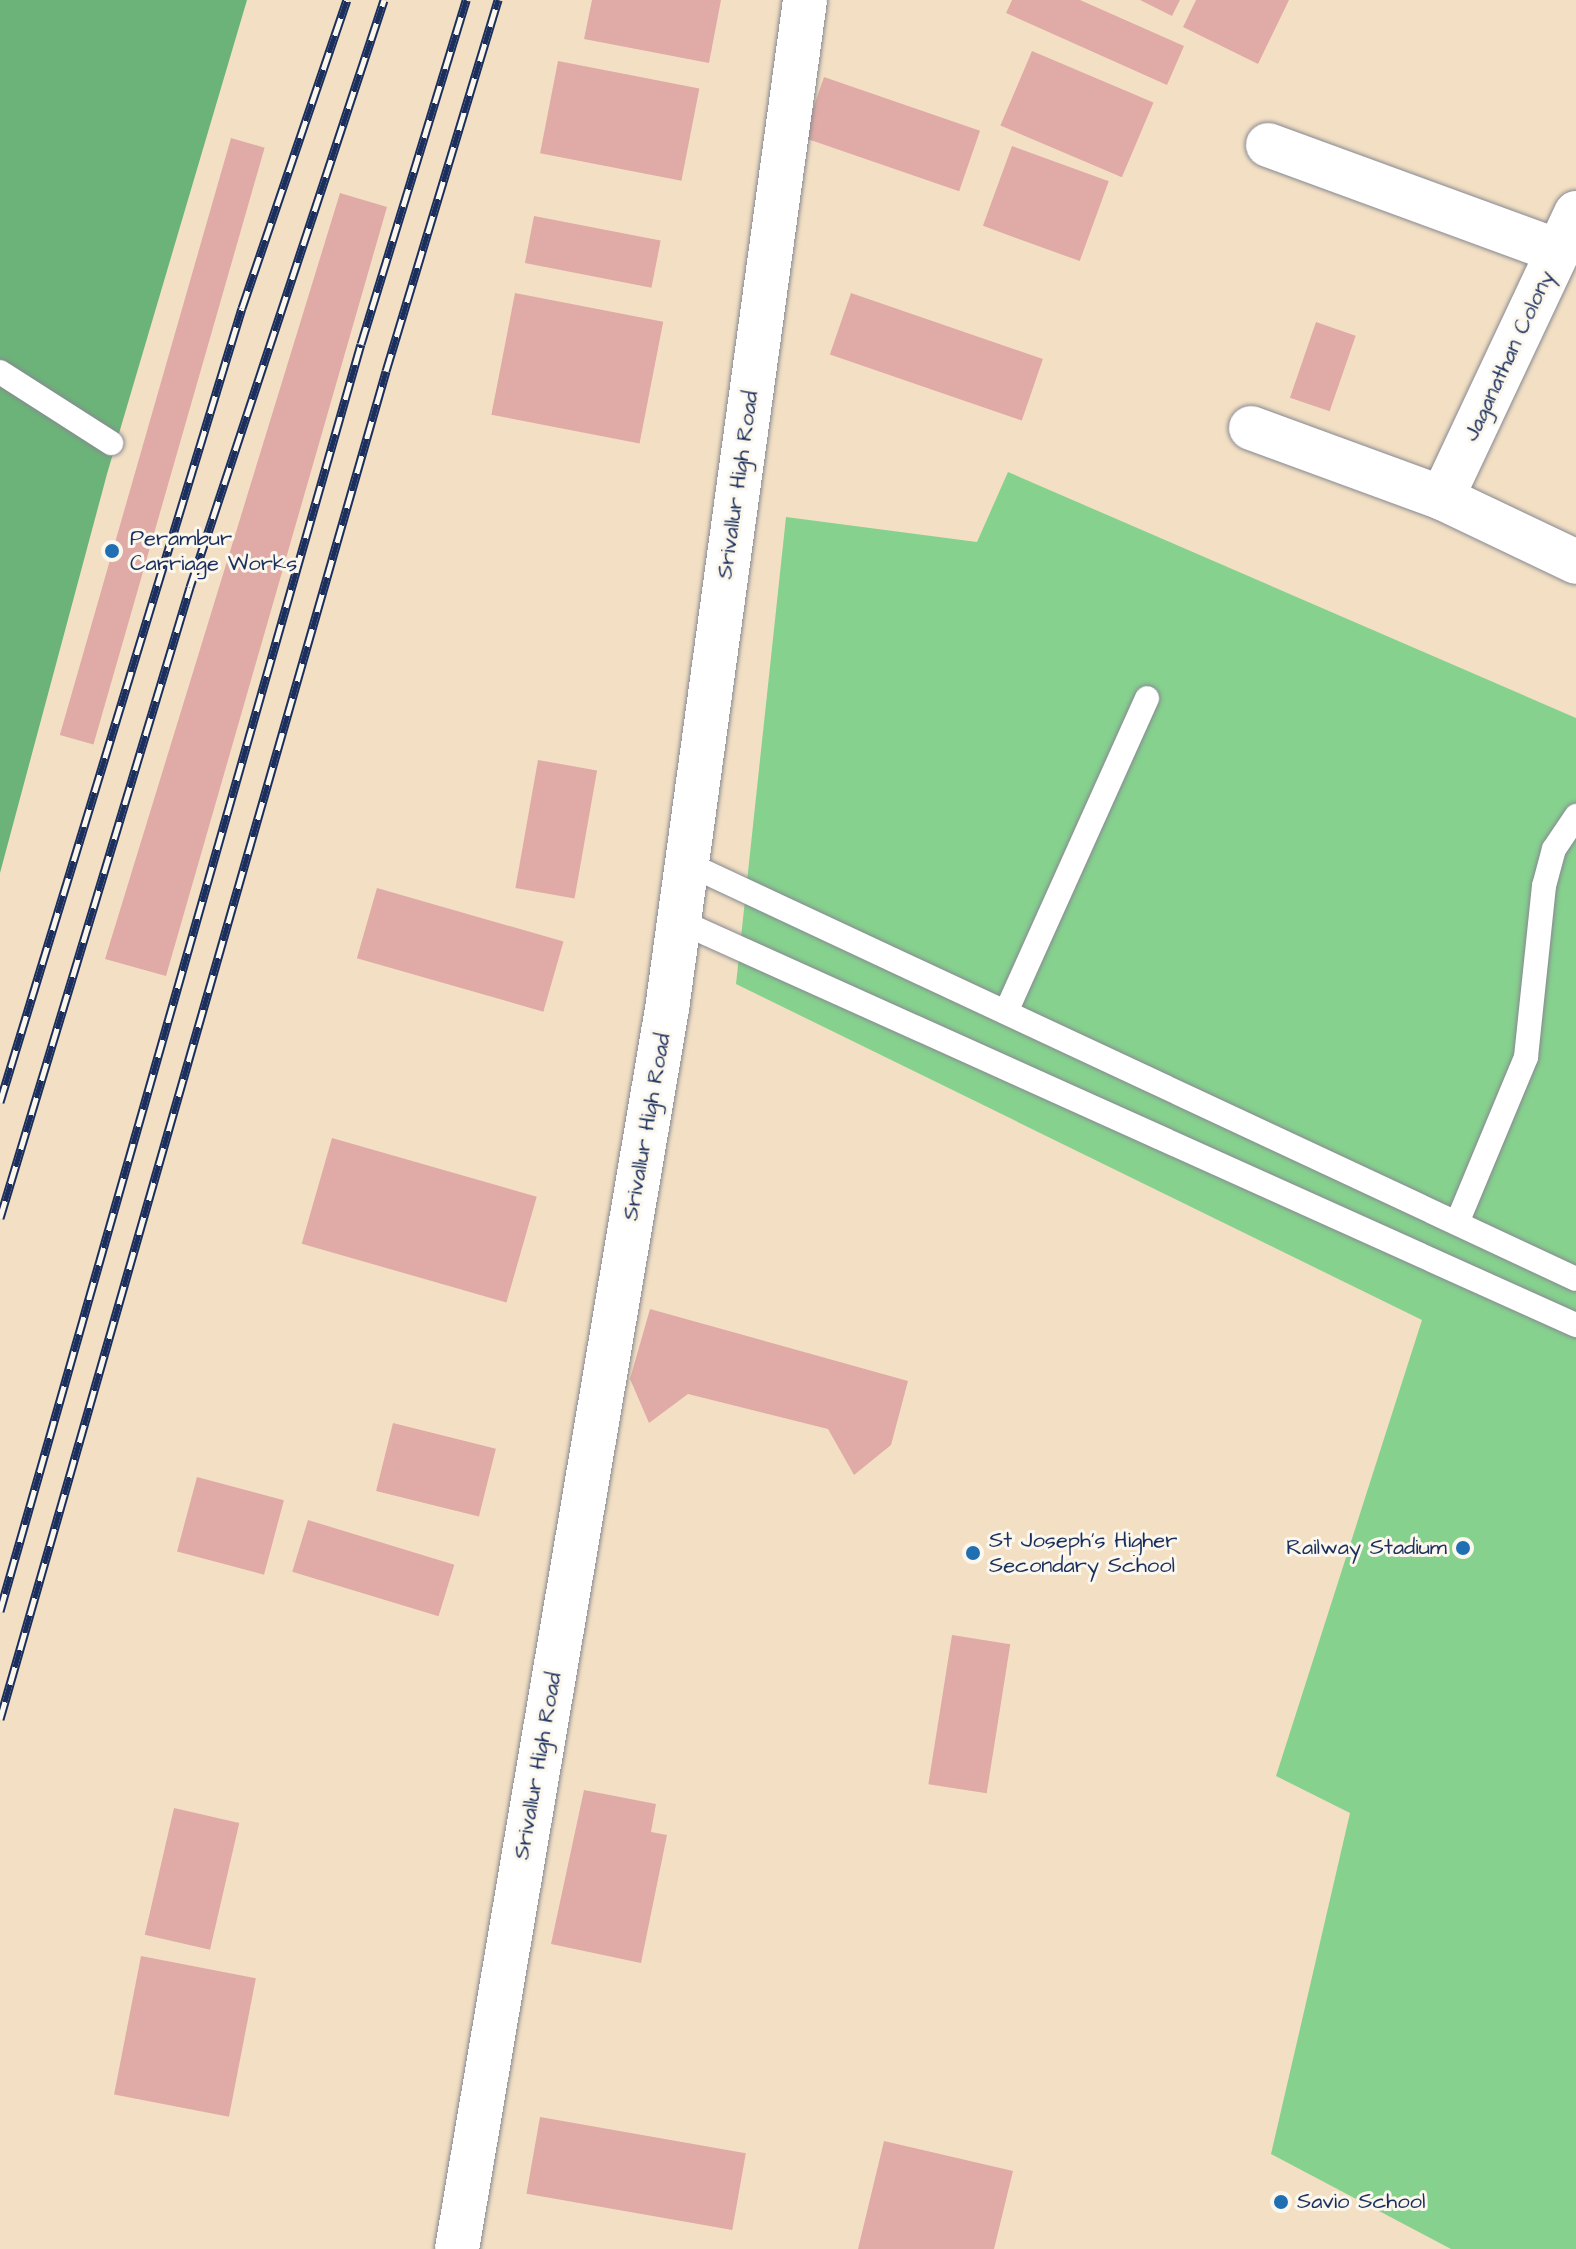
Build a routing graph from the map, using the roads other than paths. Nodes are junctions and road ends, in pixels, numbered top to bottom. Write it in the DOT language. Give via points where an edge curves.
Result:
graph roads {
  1 [pos="805,0"];
  2 [pos="1268,145"];
  3 [pos="1567,232"];
  4 [pos="0,372"];
  5 [pos="1251,428"];
  6 [pos="111,443"];
  7 [pos="1442,498"];
  8 [pos="1576,562"];
  9 [pos="1147,698"];
  10 [pos="1576,816"];
  11 [pos="686,863"];
  12 [pos="679,921"];
  13 [pos="1006,1012"];
  14 [pos="1457,1223"];
  15 [pos="1576,1279"];
  16 [pos="1576,1325"];
  17 [pos="457,2249"];
  1 -- 11 [label="street, Srivallur High Road"];
  2 -- 3 [label="street"];
  3 -- 7 [label="street, Jaganathan Colony"];
  4 -- 6 [label="lane"];
  5 -- 7 [label="street"];
  7 -- 8 [label="street"];
  9 -- 13 [label="lane"];
  10 -- 14 [label="lane" via="1554,849 1544,886 1526,1057"];
  11 -- 12 [label="street, Srivallur High Road"];
  11 -- 13 [label="lane"];
  12 -- 16 [label="lane"];
  12 -- 17 [label="street, Srivallur High Road"];
  13 -- 14 [label="lane"];
  14 -- 15 [label="lane"];
}
